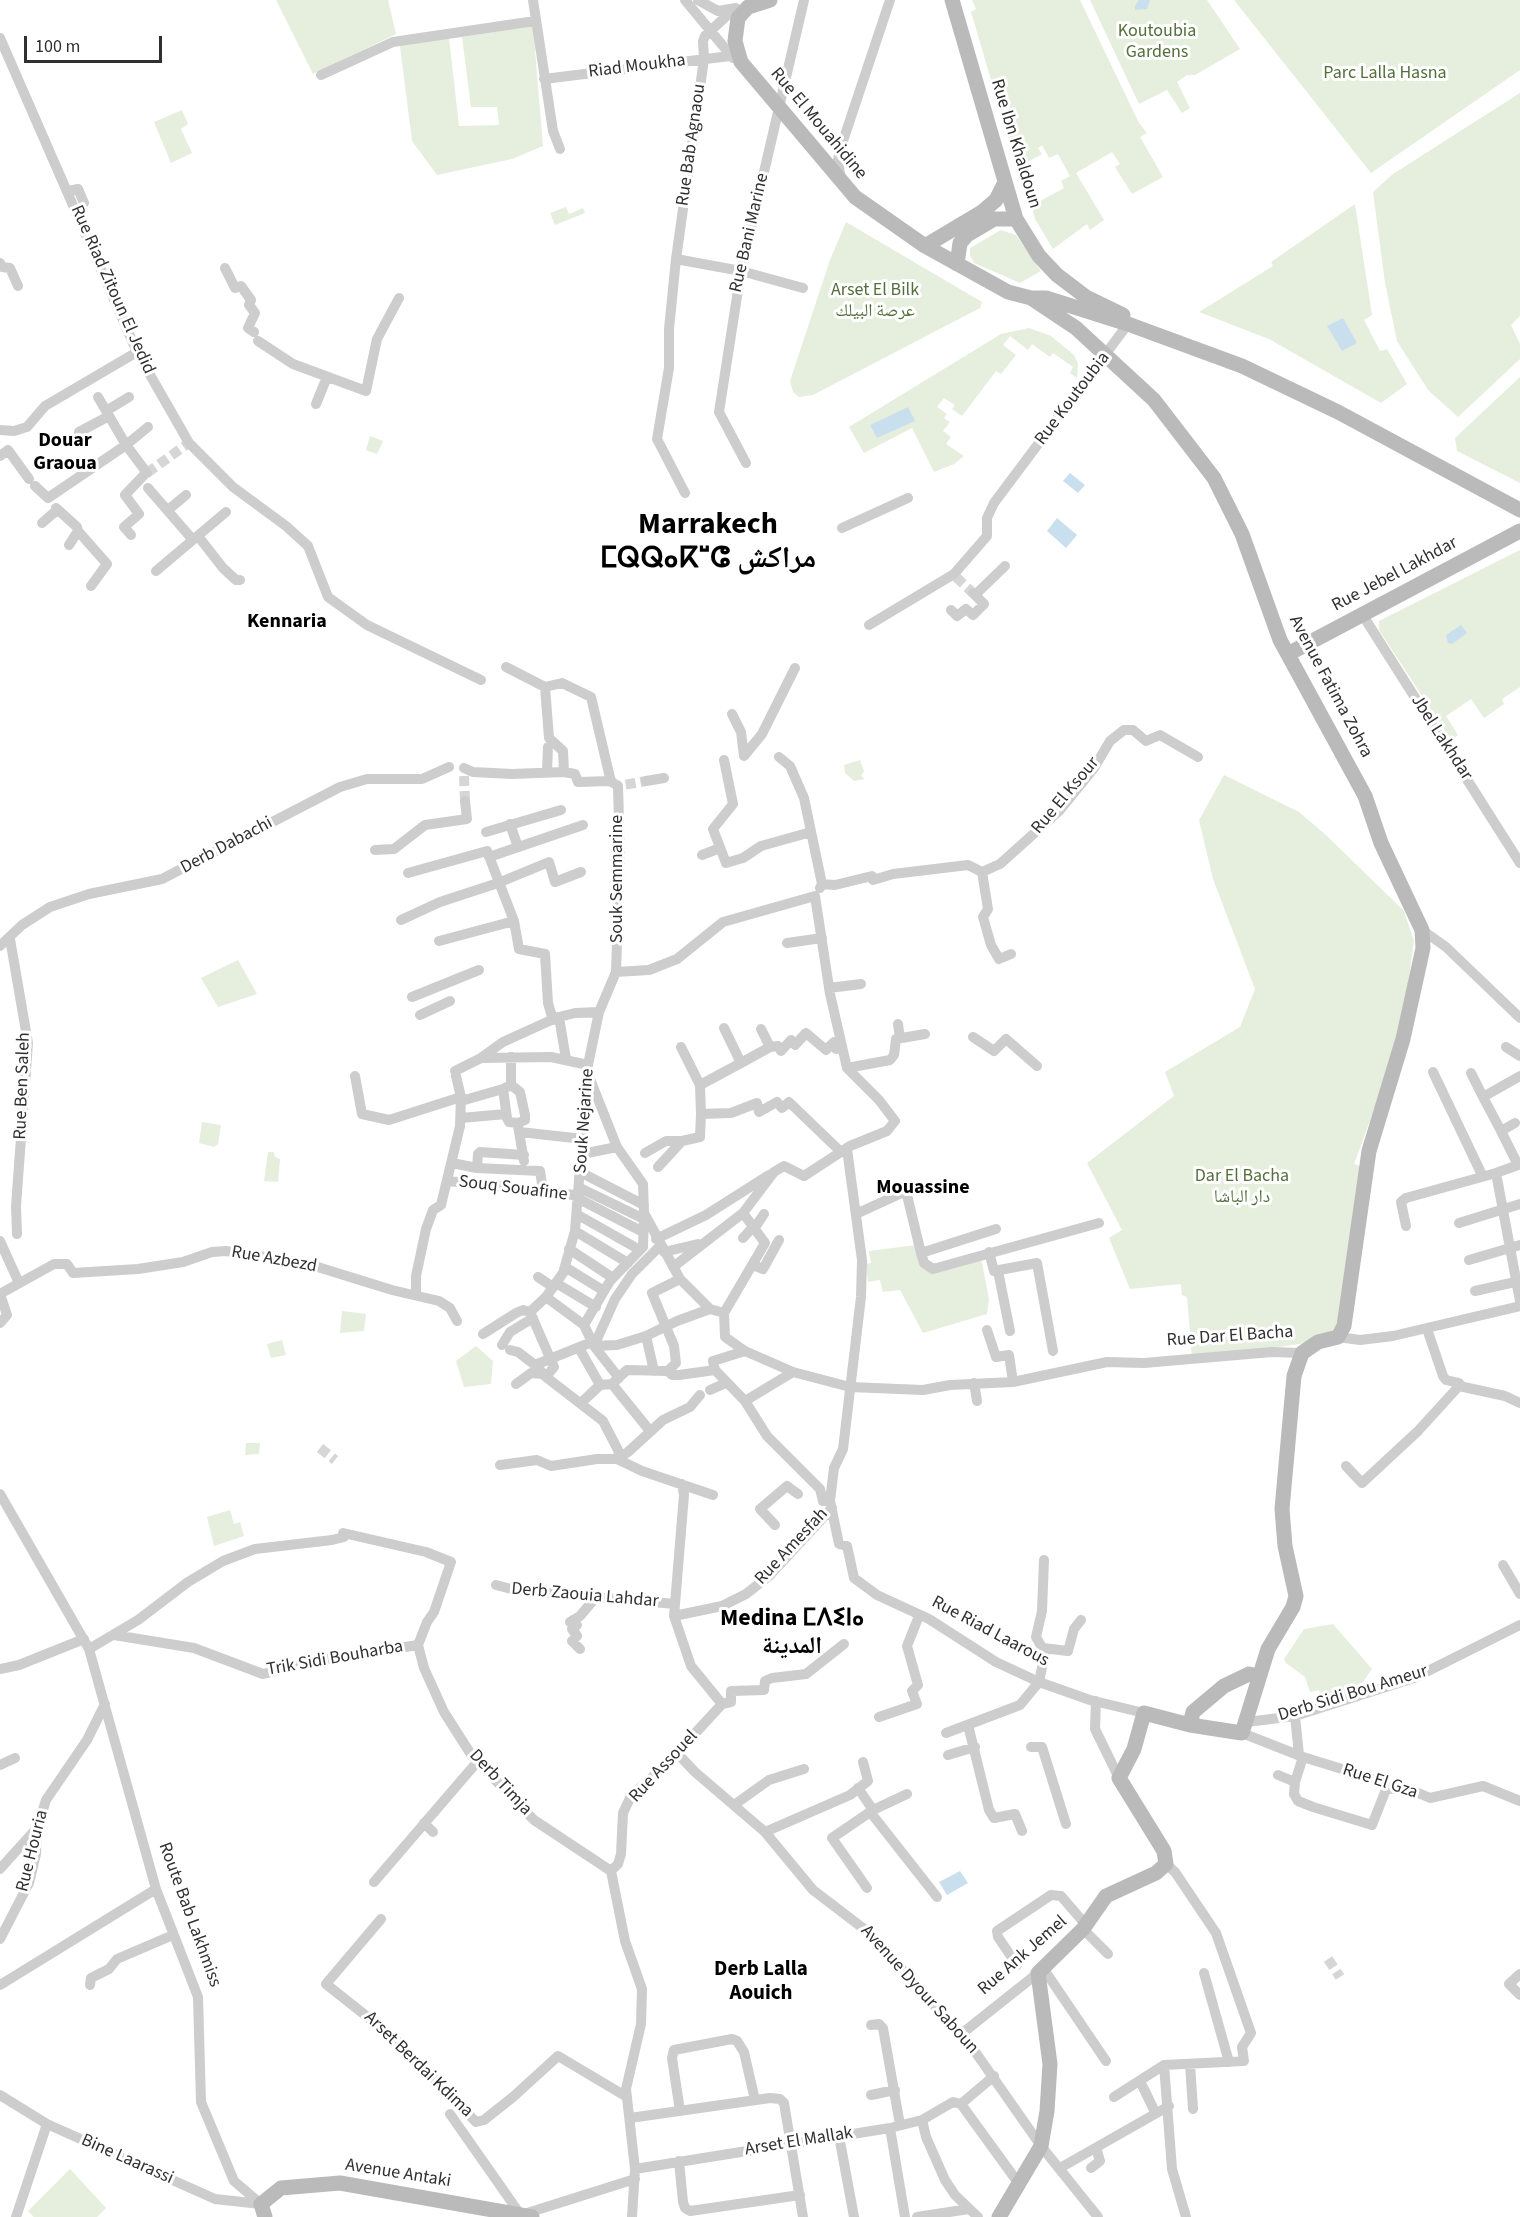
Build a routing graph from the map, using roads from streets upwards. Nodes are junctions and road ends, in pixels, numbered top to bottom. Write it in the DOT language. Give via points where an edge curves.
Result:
graph roads {
  1 [pos="533,0"];
  2 [pos="685,0"];
  3 [pos="698,0"];
  4 [pos="770,0"];
  5 [pos="804,0"];
  6 [pos="890,0"];
  7 [pos="952,0"];
  8 [pos="745,3"];
  9 [pos="536,21"];
  10 [pos="711,31"];
  11 [pos="0,38"];
  12 [pos="704,59"];
  13 [pos="736,59"];
  14 [pos="321,75"];
  15 [pos="544,79"];
  16 [pos="778,108"];
  17 [pos="560,149"];
  18 [pos="1005,182"];
  19 [pos="841,183"];
  20 [pos="69,191"];
  21 [pos="84,203"];
  22 [pos="1016,219"];
  23 [pos="924,246"];
  24 [pos="676,259"];
  25 [pos="0,263"];
  26 [pos="957,264"];
  27 [pos="225,268"];
  28 [pos="741,272"];
  29 [pos="18,286"];
  30 [pos="803,288"];
  31 [pos="399,298"];
  32 [pos="1031,298"];
  33 [pos="1128,324"];
  34 [pos="137,352"];
  35 [pos="1105,356"];
  36 [pos="327,377"];
  37 [pos="98,397"];
  38 [pos="129,397"];
  39 [pos="316,404"];
  40 [pos="108,413"];
  41 [pos="148,427"];
  42 [pos="0,430"];
  43 [pos="79,432"];
  44 [pos="126,445"];
  45 [pos="0,456"];
  46 [pos="746,463"];
  47 [pos="145,479"];
  48 [pos="685,493"];
  49 [pos="186,495"];
  50 [pos="908,498"];
  51 [pos="1520,498"];
  52 [pos="53,504"];
  53 [pos="168,510"];
  54 [pos="1520,510"];
  55 [pos="226,512"];
  56 [pos="42,523"];
  57 [pos="842,528"];
  58 [pos="78,531"];
  59 [pos="1520,531"];
  60 [pos="131,536"];
  61 [pos="195,538"];
  62 [pos="69,544"];
  63 [pos="1005,566"];
  64 [pos="156,571"];
  65 [pos="240,580"];
  66 [pos="91,586"];
  67 [pos="951,610"];
  68 [pos="1362,614"];
  69 [pos="869,626"];
  70 [pos="1288,654"];
  71 [pos="506,667"];
  72 [pos="795,668"];
  73 [pos="481,680"];
  74 [pos="544,687"];
  75 [pos="732,714"];
  76 [pos="552,743"];
  77 [pos="779,757"];
  78 [pos="1198,757"];
  79 [pos="724,760"];
  80 [pos="449,767"];
  81 [pos="463,767"];
  82 [pos="547,772"];
  83 [pos="564,772"];
  84 [pos="664,777"];
  85 [pos="646,781"];
  86 [pos="613,783"];
  87 [pos="465,801"];
  88 [pos="561,810"];
  89 [pos="510,824"];
  90 [pos="583,825"];
  91 [pos="486,832"];
  92 [pos="811,832"];
  93 [pos="518,847"];
  94 [pos="720,848"];
  95 [pos="375,850"];
  96 [pos="702,855"];
  97 [pos="489,857"];
  98 [pos="1520,863"];
  99 [pos="581,872"];
  100 [pos="982,872"];
  101 [pos="408,873"];
  102 [pos="498,883"];
  103 [pos="822,884"];
  104 [pos="815,896"];
  105 [pos="402,920"];
  106 [pos="513,921"];
  107 [pos="1422,930"];
  108 [pos="822,938"];
  109 [pos="10,939"];
  110 [pos="439,941"];
  111 [pos="787,943"];
  112 [pos="0,946"];
  113 [pos="1011,954"];
  114 [pos="479,970"];
  115 [pos="616,972"];
  116 [pos="861,984"];
  117 [pos="829,988"];
  118 [pos="412,997"];
  119 [pos="450,1001"];
  120 [pos="598,1012"];
  121 [pos="420,1015"];
  122 [pos="556,1018"];
  123 [pos="1520,1018"];
  124 [pos="898,1024"];
  125 [pos="724,1028"];
  126 [pos="761,1029"];
  127 [pos="925,1035"];
  128 [pos="972,1037"];
  129 [pos="900,1038"];
  130 [pos="681,1047"];
  131 [pos="770,1047"];
  132 [pos="842,1047"];
  133 [pos="1506,1047"];
  134 [pos="1520,1056"];
  135 [pos="511,1057"];
  136 [pos="481,1058"];
  137 [pos="566,1059"];
  138 [pos="741,1063"];
  139 [pos="1038,1066"];
  140 [pos="847,1068"];
  141 [pos="588,1069"];
  142 [pos="1433,1072"];
  143 [pos="1471,1073"];
  144 [pos="355,1076"];
  145 [pos="1520,1076"];
  146 [pos="700,1085"];
  147 [pos="507,1087"];
  148 [pos="1483,1097"];
  149 [pos="461,1099"];
  150 [pos="506,1114"];
  151 [pos="701,1114"];
  152 [pos="603,1115"];
  153 [pos="460,1118"];
  154 [pos="584,1119"];
  155 [pos="1515,1123"];
  156 [pos="519,1127"];
  157 [pos="1501,1131"];
  158 [pos="583,1139"];
  159 [pos="682,1141"];
  160 [pos="617,1147"];
  161 [pos="844,1150"];
  162 [pos="645,1153"];
  163 [pos="582,1154"];
  164 [pos="524,1155"];
  165 [pos="452,1163"];
  166 [pos="1519,1165"];
  167 [pos="658,1167"];
  168 [pos="477,1168"];
  169 [pos="525,1170"];
  170 [pos="774,1172"];
  171 [pos="582,1173"];
  172 [pos="1496,1173"];
  173 [pos="1482,1175"];
  174 [pos="447,1181"];
  175 [pos="543,1190"];
  176 [pos="579,1194"];
  177 [pos="622,1194"];
  178 [pos="1520,1204"];
  179 [pos="1504,1209"];
  180 [pos="612,1210"];
  181 [pos="644,1212"];
  182 [pos="743,1213"];
  183 [pos="764,1214"];
  184 [pos="856,1214"];
  185 [pos="578,1215"];
  186 [pos="1100,1223"];
  187 [pos="1458,1223"];
  188 [pos="1406,1226"];
  189 [pos="754,1228"];
  190 [pos="602,1229"];
  191 [pos="996,1229"];
  192 [pos="575,1231"];
  193 [pos="643,1232"];
  194 [pos="17,1234"];
  195 [pos="743,1238"];
  196 [pos="779,1240"];
  197 [pos="0,1241"];
  198 [pos="701,1243"];
  199 [pos="660,1246"];
  200 [pos="1516,1246"];
  201 [pos="569,1249"];
  202 [pos="641,1249"];
  203 [pos="989,1252"];
  204 [pos="921,1253"];
  205 [pos="1469,1260"];
  206 [pos="628,1263"];
  207 [pos="753,1265"];
  208 [pos="673,1267"];
  209 [pos="564,1270"];
  210 [pos="998,1271"];
  211 [pos="538,1277"];
  212 [pos="613,1278"];
  213 [pos="680,1279"];
  214 [pos="1518,1282"];
  215 [pos="19,1283"];
  216 [pos="554,1285"];
  217 [pos="604,1291"];
  218 [pos="1475,1291"];
  219 [pos="0,1294"];
  220 [pos="416,1295"];
  221 [pos="546,1297"];
  222 [pos="1520,1301"];
  223 [pos="1520,1306"];
  224 [pos="594,1309"];
  225 [pos="710,1309"];
  226 [pos="724,1313"];
  227 [pos="531,1315"];
  228 [pos="606,1318"];
  229 [pos="457,1321"];
  230 [pos="0,1323"];
  231 [pos="584,1325"];
  232 [pos="666,1327"];
  233 [pos="1426,1329"];
  234 [pos="987,1330"];
  235 [pos="1010,1331"];
  236 [pos="483,1334"];
  237 [pos="646,1336"];
  238 [pos="1338,1337"];
  239 [pos="593,1344"];
  240 [pos="579,1348"];
  241 [pos="745,1351"];
  242 [pos="1053,1351"];
  243 [pos="1302,1353"];
  244 [pos="551,1360"];
  245 [pos="715,1370"];
  246 [pos="654,1371"];
  247 [pos="668,1371"];
  248 [pos="541,1372"];
  249 [pos="793,1372"];
  250 [pos="616,1381"];
  251 [pos="1013,1382"];
  252 [pos="726,1383"];
  253 [pos="974,1383"];
  254 [pos="516,1384"];
  255 [pos="600,1385"];
  256 [pos="1459,1386"];
  257 [pos="850,1387"];
  258 [pos="745,1401"];
  259 [pos="977,1401"];
  260 [pos="582,1402"];
  261 [pos="1520,1403"];
  262 [pos="650,1431"];
  263 [pos="617,1459"];
  264 [pos="500,1465"];
  265 [pos="1346,1466"];
  266 [pos="682,1484"];
  267 [pos="0,1494"];
  268 [pos="798,1494"];
  269 [pos="713,1495"];
  270 [pos="831,1505"];
  271 [pos="775,1525"];
  272 [pos="1044,1560"];
  273 [pos="1503,1565"];
  274 [pos="496,1585"];
  275 [pos="1520,1594"];
  276 [pos="596,1596"];
  277 [pos="675,1604"];
  278 [pos="674,1616"];
  279 [pos="919,1616"];
  280 [pos="1082,1620"];
  281 [pos="1520,1625"];
  282 [pos="114,1635"];
  283 [pos="86,1644"];
  284 [pos="844,1644"];
  285 [pos="418,1645"];
  286 [pos="1043,1648"];
  287 [pos="580,1649"];
  288 [pos="0,1669"];
  289 [pos="1258,1676"];
  290 [pos="1039,1682"];
  291 [pos="1096,1701"];
  292 [pos="105,1704"];
  293 [pos="722,1704"];
  294 [pos="1144,1713"];
  295 [pos="1295,1716"];
  296 [pos="879,1717"];
  297 [pos="968,1725"];
  298 [pos="1190,1725"];
  299 [pos="1245,1728"];
  300 [pos="946,1733"];
  301 [pos="975,1747"];
  302 [pos="1031,1747"];
  303 [pos="676,1752"];
  304 [pos="948,1755"];
  305 [pos="1301,1756"];
  306 [pos="15,1758"];
  307 [pos="478,1761"];
  308 [pos="863,1762"];
  309 [pos="0,1765"];
  310 [pos="804,1769"];
  311 [pos="1278,1775"];
  312 [pos="1119,1778"];
  313 [pos="1295,1782"];
  314 [pos="1387,1787"];
  315 [pos="858,1788"];
  316 [pos="907,1794"];
  317 [pos="1520,1801"];
  318 [pos="734,1805"];
  319 [pos="872,1812"];
  320 [pos="424,1823"];
  321 [pos="1066,1824"];
  322 [pos="36,1829"];
  323 [pos="1022,1831"];
  324 [pos="433,1832"];
  325 [pos="765,1832"];
  326 [pos="1166,1864"];
  327 [pos="0,1869"];
  328 [pos="611,1871"];
  329 [pos="374,1882"];
  330 [pos="867,1888"];
  331 [pos="156,1889"];
  332 [pos="937,1898"];
  333 [pos="381,1919"];
  334 [pos="1084,1927"];
  335 [pos="173,1935"];
  336 [pos="0,1939"];
  337 [pos="1108,1954"];
  338 [pos="1017,1965"];
  339 [pos="1040,1971"];
  340 [pos="1204,1973"];
  341 [pos="1520,1974"];
  342 [pos="0,1985"];
  343 [pos="90,1985"];
  344 [pos="1520,1995"];
  345 [pos="871,2025"];
  346 [pos="960,2035"];
  347 [pos="1106,2061"];
  348 [pos="1229,2062"];
  349 [pos="1164,2064"];
  350 [pos="1190,2064"];
  351 [pos="994,2076"];
  352 [pos="1140,2081"];
  353 [pos="895,2090"];
  354 [pos="0,2095"];
  355 [pos="871,2095"];
  356 [pos="627,2097"];
  357 [pos="1114,2097"];
  358 [pos="755,2100"];
  359 [pos="959,2103"];
  360 [pos="1169,2106"];
  361 [pos="1193,2109"];
  362 [pos="680,2111"];
  363 [pos="1155,2112"];
  364 [pos="450,2114"];
  365 [pos="630,2118"];
  366 [pos="922,2120"];
  367 [pos="47,2124"];
  368 [pos="895,2126"];
  369 [pos="839,2136"];
  370 [pos="791,2144"];
  371 [pos="1041,2146"];
  372 [pos="1096,2148"];
  373 [pos="679,2161"];
  374 [pos="1060,2168"];
  375 [pos="1091,2169"];
  376 [pos="635,2174"];
  377 [pos="1019,2184"];
  378 [pos="800,2195"];
  379 [pos="969,2209"];
  380 [pos="263,2211"];
  381 [pos="525,2215"];
  382 [pos="16,2217"];
  383 [pos="632,2217"];
  384 [pos="803,2217"];
  385 [pos="854,2217"];
  386 [pos="905,2217"];
  387 [pos="917,2217"];
  388 [pos="978,2217"];
  389 [pos="999,2217"];
  390 [pos="1098,2217"];
  391 [pos="1186,2217"];
  1 -- 9 [label="street"];
  2 -- 10 [label="street"];
  3 -- 8 [label="street" via="718,11"];
  4 -- 13 [label="street" via="748,7 738,18"];
  5 -- 16 [label="street, Rue Bani Marine"];
  6 -- 19 [label="street" via="840,150"];
  7 -- 18 [label="street, Rue Ibn Khaldoun"];
  8 -- 10 [label="street"];
  9 -- 14 [label="street" via="393,42"];
  9 -- 15 [label="street"];
  10 -- 12 [label="street, Rue Bab Agnaou" via="703,41"];
  10 -- 13 [label="street"];
  11 -- 20 [label="street, Rue Riad Zitoun El Jedid"];
  12 -- 13 [label="street, Riad Moukha"];
  12 -- 15 [label="street, Riad Moukha"];
  12 -- 24 [label="street, Rue Bab Agnaou"];
  13 -- 16 [label="street, Rue El Mouahidine"];
  15 -- 17 [label="street"];
  16 -- 19 [label="street, Rue El Mouahidine"];
  16 -- 28 [label="street, Rue Bani Marine"];
  18 -- 22 [label="street, Rue Ibn Khaldoun"];
  18 -- 23 [label="street" via="996,200 982,212"];
  19 -- 23 [label="street, Rue El Mouahidine"];
  20 -- 21 [label="street" via="78,189"];
  20 -- 34 [label="street, Rue Riad Zitoun El Jedid"];
  22 -- 26 [label="street" via="994,219 967,235 960,243"];
  22 -- 51 [label="street, Rue Ibn Khaldoun" via="1050,268 1068,285 1099,304 1293,378"];
  23 -- 26 [label="street, Rue El Mouahidine"];
  24 -- 28 [label="street"];
  24 -- 48 [label="street, Rue Bab Agnaou" via="669,368 657,439"];
  25 -- 29 [label="street" via="10,268"];
  26 -- 32 [label="street, Rue El Mouahidine" via="1008,292"];
  27 -- 36 [label="street" via="235,288 241,286 251,300 249,305 255,313 248,327 256,337 293,364"];
  28 -- 30 [label="street"];
  28 -- 46 [label="street, Rue Bani Marine" via="719,412"];
  31 -- 36 [label="street" via="377,339 366,391"];
  32 -- 33 [label="street, Rue El Mouahidine" via="1046,298"];
  32 -- 35 [label="street, Avenue Fatima Zohra" via="1076,328"];
  33 -- 35 [label="street, Rue Koutoubia"];
  33 -- 54 [label="street, Rue El Mouahidine" via="1302,393"];
  34 -- 42 [label="street" via="45,406 27,427"];
  34 -- 73 [label="street, Rue Riad Zitoun El Jedid" via="188,444 233,487 308,546 328,597 366,625"];
  35 -- 69 [label="street, Rue Koutoubia" via="1017,473 1018,478 999,505 994,506 987,518 987,536 955,575"];
  35 -- 70 [label="street, Avenue Fatima Zohra" via="1154,400 1214,478 1235,519 1271,620"];
  36 -- 39 [label="street"];
  37 -- 40 [label="street"];
  38 -- 40 [label="street"];
  40 -- 43 [label="street"];
  40 -- 44 [label="street"];
  41 -- 44 [label="street"];
  44 -- 47 [label="street"];
  44 -- 52 [label="street"];
  45 -- 52 [label="street" via="8,450"];
  47 -- 53 [label="street"];
  47 -- 60 [label="street" via="124,495 139,514 124,527"];
  49 -- 53 [label="street"];
  50 -- 57 [label="street"];
  52 -- 56 [label="street"];
  52 -- 58 [label="street"];
  53 -- 61 [label="street"];
  55 -- 61 [label="street"];
  58 -- 62 [label="street"];
  58 -- 66 [label="street" via="107,564"];
  59 -- 68 [label="street, Rue Jebel Lakhdar"];
  61 -- 64 [label="street"];
  61 -- 65 [label="street"];
  63 -- 67 [label="street" via="974,594 984,604 973,615 966,609 957,616"];
  68 -- 70 [label="street, Rue Jebel Lakhdar"];
  68 -- 98 [label="street, Jbel Lakhdar"];
  70 -- 107 [label="street, Avenue Fatima Zohra" via="1365,796 1381,843"];
  71 -- 74 [label="street"];
  72 -- 75 [label="street" via="762,734 744,756 741,732"];
  74 -- 76 [label="street"];
  74 -- 86 [label="street, Souk Semmarine" via="562,683 591,697 605,729"];
  76 -- 82 [label="street" via="548,747"];
  76 -- 83 [label="street" via="563,750"];
  77 -- 92 [label="street" via="790,766 804,798"];
  78 -- 100 [label="street, Rue El Ksour" via="1160,735 1146,741 1133,730 1124,730 1110,741 1059,811 1000,864"];
  79 -- 94 [label="street" via="733,804 713,829"];
  80 -- 109 [label="street, Derb Dabachi" via="422,778 368,779 327,793 162,879 89,894 50,907 22,925"];
  81 -- 82 [label="street" via="473,772"];
  82 -- 83 [label="street"];
  83 -- 86 [label="street" via="575,774 578,782"];
  84 -- 85 [label="street"];
  86 -- 115 [label="street, Souk Semmarine" via="620,855"];
  87 -- 95 [label="street" via="467,819 425,825 394,849"];
  88 -- 89 [label="street"];
  89 -- 91 [label="street"];
  89 -- 93 [label="street"];
  90 -- 93 [label="street"];
  92 -- 94 [label="street" via="761,846 726,863"];
  92 -- 103 [label="street"];
  93 -- 97 [label="street"];
  94 -- 96 [label="street"];
  97 -- 101 [label="street" via="485,850"];
  97 -- 102 [label="street"];
  99 -- 102 [label="street" via="555,882 549,862"];
  100 -- 103 [label="street" via="968,866"];
  100 -- 113 [label="street" via="988,909 983,917 991,945 999,959"];
  102 -- 105 [label="street" via="440,902"];
  102 -- 106 [label="street"];
  103 -- 104 [label="street"];
  104 -- 108 [label="street"];
  104 -- 115 [label="street" via="723,922 677,959 650,970"];
  106 -- 110 [label="street"];
  106 -- 122 [label="street" via="519,949 545,954 548,1003"];
  107 -- 123 [label="street, Avenue Fatima Zohra" via="1452,952"];
  107 -- 238 [label="street" via="1423,948 1413,1000 1369,1151 1347,1314"];
  108 -- 111 [label="street"];
  108 -- 117 [label="street"];
  109 -- 112 [label="street, Derb Dabachi"];
  109 -- 194 [label="street, Rue Ben Saleh" via="28,1043 16,1194"];
  114 -- 118 [label="street"];
  115 -- 120 [label="street, Souk Nejarine"];
  116 -- 117 [label="street"];
  117 -- 132 [label="street"];
  119 -- 121 [label="street"];
  120 -- 122 [label="street"];
  120 -- 141 [label="street, Souk Nejarine"];
  122 -- 136 [label="street" via="503,1042"];
  122 -- 137 [label="street"];
  124 -- 129 [label="street"];
  125 -- 138 [label="street"];
  126 -- 131 [label="street"];
  127 -- 129 [label="street"];
  128 -- 139 [label="street" via="994,1052 1006,1039"];
  129 -- 140 [label="street" via="895,1040 892,1059"];
  130 -- 146 [label="street"];
  131 -- 132 [label="street" via="778,1046 781,1051 791,1040 795,1045 806,1033 826,1050 834,1042 836,1049"];
  131 -- 138 [label="street"];
  132 -- 140 [label="street"];
  133 -- 134 [label="street"];
  135 -- 136 [label="street"];
  135 -- 137 [label="street"];
  135 -- 147 [label="street"];
  136 -- 149 [label="street" via="456,1073"];
  137 -- 141 [label="street"];
  138 -- 146 [label="street"];
  140 -- 161 [label="street" via="895,1120 887,1131"];
  141 -- 152 [label="street"];
  141 -- 154 [label="street, Souk Nejarine"];
  142 -- 173 [label="street"];
  143 -- 148 [label="street"];
  144 -- 149 [label="street" via="362,1114 389,1120"];
  145 -- 148 [label="street"];
  146 -- 151 [label="street"];
  147 -- 149 [label="street"];
  147 -- 150 [label="street"];
  147 -- 156 [label="street" via="520,1092 525,1120"];
  148 -- 157 [label="street"];
  149 -- 153 [label="street"];
  150 -- 153 [label="street"];
  150 -- 156 [label="street" via="509,1122"];
  151 -- 159 [label="street" via="700,1137"];
  151 -- 161 [label="street" via="731,1113 757,1103 759,1112 777,1102 782,1108 789,1102"];
  152 -- 154 [label="street"];
  152 -- 160 [label="street"];
  153 -- 165 [label="street"];
  154 -- 158 [label="street, Souk Nejarine"];
  155 -- 157 [label="street"];
  156 -- 158 [label="street"];
  156 -- 164 [label="street"];
  157 -- 166 [label="street"];
  158 -- 163 [label="street, Souk Nejarine"];
  159 -- 162 [label="street" via="657,1144"];
  159 -- 167 [label="street"];
  160 -- 163 [label="street"];
  160 -- 181 [label="street" via="643,1184"];
  161 -- 170 [label="street" via="804,1176 784,1166"];
  161 -- 184 [label="street, Rue Amesfah"];
  163 -- 171 [label="street, Souk Nejarine"];
  164 -- 168 [label="street" via="480,1152"];
  164 -- 169 [label="street"];
  165 -- 168 [label="street"];
  165 -- 174 [label="street"];
  166 -- 172 [label="street"];
  168 -- 169 [label="street"];
  169 -- 175 [label="street" via="540,1171"];
  170 -- 182 [label="street"];
  170 -- 199 [label="street"];
  171 -- 176 [label="street, Souk Nejarine"];
  171 -- 177 [label="street"];
  172 -- 173 [label="street"];
  172 -- 179 [label="street"];
  173 -- 188 [label="street" via="1406,1198 1402,1206"];
  174 -- 175 [label="street, Souq Souafine"];
  174 -- 220 [label="street" via="441,1205 433,1210 426,1229"];
  175 -- 176 [label="street, Souq Souafine"];
  176 -- 180 [label="street, Souq Souafine"];
  176 -- 185 [label="street, Souk Nejarine"];
  177 -- 180 [label="street"];
  177 -- 181 [label="street"];
  178 -- 179 [label="street"];
  179 -- 187 [label="street"];
  179 -- 200 [label="street"];
  180 -- 181 [label="street"];
  180 -- 190 [label="street"];
  180 -- 193 [label="street"];
  181 -- 193 [label="street"];
  181 -- 199 [label="street"];
  182 -- 189 [label="street"];
  182 -- 198 [label="street"];
  183 -- 189 [label="street"];
  184 -- 204 [label="street" via="906,1191"];
  184 -- 257 [label="street, Rue Amesfah" via="862,1260 861,1297"];
  185 -- 190 [label="street"];
  185 -- 192 [label="street, Souk Nejarine"];
  186 -- 203 [label="street"];
  189 -- 195 [label="street"];
  189 -- 207 [label="street" via="765,1243"];
  190 -- 202 [label="street"];
  191 -- 204 [label="street"];
  192 -- 201 [label="street, Souk Nejarine"];
  192 -- 206 [label="street"];
  193 -- 202 [label="street"];
  196 -- 207 [label="street" via="763,1269"];
  197 -- 215 [label="street"];
  198 -- 199 [label="street"];
  198 -- 208 [label="street"];
  199 -- 208 [label="street"];
  199 -- 228 [label="street" via="632,1274"];
  200 -- 205 [label="street"];
  200 -- 214 [label="street"];
  201 -- 209 [label="street, Souk Nejarine"];
  201 -- 212 [label="street"];
  202 -- 206 [label="street"];
  203 -- 204 [label="street" via="933,1269 924,1263"];
  203 -- 210 [label="street" via="992,1270"];
  206 -- 212 [label="street"];
  207 -- 226 [label="street"];
  208 -- 213 [label="street"];
  209 -- 216 [label="street"];
  209 -- 217 [label="street"];
  210 -- 235 [label="street"];
  210 -- 242 [label="street" via="1036,1263"];
  211 -- 216 [label="street"];
  212 -- 217 [label="street"];
  213 -- 225 [label="street"];
  213 -- 232 [label="street" via="652,1293"];
  214 -- 218 [label="street"];
  214 -- 222 [label="street"];
  215 -- 219 [label="street, Rue Azbezd"];
  215 -- 220 [label="street, Rue Azbezd" via="54,1264 67,1264 73,1274 138,1269 226,1251 308,1264"];
  216 -- 221 [label="street"];
  216 -- 224 [label="street"];
  217 -- 224 [label="street"];
  219 -- 230 [label="street" via="7,1315"];
  220 -- 229 [label="street, Rue Azbezd" via="446,1305"];
  221 -- 227 [label="street"];
  221 -- 231 [label="street"];
  223 -- 233 [label="street"];
  224 -- 228 [label="street"];
  224 -- 231 [label="street"];
  225 -- 226 [label="street"];
  225 -- 232 [label="street"];
  226 -- 241 [label="street" via="725,1337"];
  227 -- 236 [label="street" via="523,1310"];
  227 -- 244 [label="street"];
  227 -- 248 [label="street" via="510,1332 506,1348 519,1353"];
  228 -- 239 [label="street"];
  231 -- 239 [label="street"];
  232 -- 237 [label="street"];
  232 -- 247 [label="street" via="676,1363"];
  233 -- 238 [label="street" via="1371,1339"];
  233 -- 256 [label="street" via="1443,1376"];
  234 -- 251 [label="street" via="996,1357 1009,1355"];
  237 -- 239 [label="street" via="617,1345"];
  237 -- 246 [label="street"];
  238 -- 243 [label="street, Rue Dar El Bacha" via="1318,1342"];
  239 -- 240 [label="street"];
  239 -- 250 [label="street"];
  240 -- 244 [label="street"];
  240 -- 255 [label="street"];
  241 -- 245 [label="street" via="712,1361"];
  241 -- 249 [label="street, Rue Dar El Bacha"];
  243 -- 251 [label="street, Rue Dar El Bacha" via="1107,1362"];
  243 -- 289 [label="street" via="1294,1376 1282,1492 1285,1546 1296,1596"];
  244 -- 248 [label="street"];
  244 -- 248 [label="street" via="555,1367"];
  245 -- 247 [label="street" via="679,1375"];
  245 -- 252 [label="street"];
  246 -- 247 [label="street"];
  246 -- 250 [label="street" via="627,1370"];
  248 -- 254 [label="street" via="531,1373"];
  248 -- 260 [label="street"];
  249 -- 257 [label="street, Rue Dar El Bacha"];
  249 -- 258 [label="street"];
  250 -- 255 [label="street"];
  250 -- 262 [label="street"];
  251 -- 253 [label="street, Rue Dar El Bacha"];
  252 -- 258 [label="street"];
  252 -- 262 [label="street"];
  253 -- 257 [label="street, Rue Dar El Bacha" via="923,1390"];
  253 -- 259 [label="street"];
  255 -- 260 [label="street"];
  256 -- 261 [label="street"];
  256 -- 265 [label="street" via="1362,1483"];
  257 -- 270 [label="street, Rue Amesfah"];
  258 -- 270 [label="street" via="767,1436 820,1489 823,1501"];
  260 -- 263 [label="street" via="603,1421 619,1452"];
  262 -- 263 [label="street"];
  263 -- 264 [label="street" via="551,1466 537,1460"];
  263 -- 266 [label="street"];
  266 -- 269 [label="street"];
  266 -- 277 [label="street"];
  267 -- 283 [label="street, Route Bab Lakhmiss"];
  268 -- 271 [label="street" via="787,1486 760,1509"];
  270 -- 278 [label="street, Rue Amesfah" via="769,1576 746,1594 722,1606"];
  270 -- 279 [label="street, Rue Riad Laarous" via="839,1544 847,1546 854,1578 877,1595"];
  272 -- 286 [label="street" via="1042,1611 1036,1637"];
  273 -- 275 [label="street"];
  274 -- 276 [label="street, Derb Zaouia Lahdar"];
  276 -- 277 [label="street, Derb Zaouia Lahdar"];
  276 -- 287 [label="street" via="571,1621 577,1625 572,1629 577,1636 572,1641"];
  277 -- 278 [label="street"];
  278 -- 293 [label="street" via="691,1666"];
  279 -- 290 [label="street, Rue Riad Laarous" via="996,1662"];
  279 -- 296 [label="street" via="907,1646 918,1685 912,1691 917,1704"];
  280 -- 286 [label="street" via="1074,1629 1068,1651"];
  281 -- 295 [label="street, Derb Sidi Bou Ameur" via="1421,1675"];
  282 -- 283 [label="street"];
  282 -- 285 [label="street, Trik Sidi Bouharba" via="194,1648 263,1674"];
  282 -- 285 [label="street" via="188,1582 232,1557 269,1546 332,1540 345,1537 343,1533 380,1535 451,1562"];
  283 -- 288 [label="street"];
  283 -- 292 [label="street, Route Bab Lakhmiss"];
  284 -- 293 [label="street, Rue Assouel" via="806,1674 772,1678 765,1681 764,1690 731,1691 731,1702"];
  285 -- 307 [label="street, Derb Timja" via="444,1712"];
  286 -- 290 [label="street"];
  289 -- 298 [label="street" via="1249,1674 1224,1686 1193,1712"];
  289 -- 299 [label="street"];
  290 -- 291 [label="street, Rue Riad Laarous"];
  290 -- 297 [label="street" via="1020,1705"];
  291 -- 294 [label="street, Rue Riad Laarous"];
  291 -- 312 [label="street" via="1095,1729"];
  292 -- 322 [label="street, Rue Houria" via="87,1740 52,1789"];
  292 -- 331 [label="street, Route Bab Lakhmiss"];
  293 -- 303 [label="street, Rue Assouel"];
  294 -- 298 [label="street, Rue Riad Laarous"];
  294 -- 312 [label="street" via="1134,1749"];
  295 -- 299 [label="street, Derb Sidi Bou Ameur"];
  295 -- 305 [label="street"];
  297 -- 300 [label="street"];
  297 -- 301 [label="street"];
  298 -- 299 [label="street, Rue Riad Laarous"];
  299 -- 305 [label="street, Rue El Gza"];
  301 -- 304 [label="street"];
  301 -- 323 [label="street" via="991,1814 994,1818 1015,1814"];
  302 -- 321 [label="street" via="1042,1747"];
  303 -- 318 [label="street, Avenue Dyour Saboun"];
  303 -- 328 [label="street, Rue Assouel" via="631,1796 622,1813 621,1854"];
  305 -- 313 [label="street"];
  305 -- 314 [label="street, Rue El Gza"];
  306 -- 309 [label="street"];
  307 -- 320 [label="street"];
  307 -- 328 [label="street, Derb Timja" via="534,1820"];
  308 -- 315 [label="street" via="868,1781"];
  310 -- 318 [label="street" via="769,1780"];
  311 -- 313 [label="street"];
  312 -- 326 [label="street" via="1164,1851"];
  313 -- 314 [label="street" via="1298,1801 1372,1825"];
  314 -- 317 [label="street, Rue El Gza" via="1409,1789 1430,1798 1483,1786"];
  315 -- 319 [label="street"];
  315 -- 325 [label="street"];
  316 -- 319 [label="street"];
  318 -- 325 [label="street, Avenue Dyour Saboun"];
  319 -- 330 [label="street" via="832,1838"];
  319 -- 332 [label="street"];
  320 -- 324 [label="street"];
  320 -- 329 [label="street"];
  322 -- 327 [label="street"];
  322 -- 336 [label="street, Rue Houria" via="36,1854 29,1883"];
  325 -- 346 [label="street, Avenue Dyour Saboun" via="813,1890 872,1935"];
  326 -- 334 [label="street, Rue Ank Jemel" via="1156,1873 1106,1896"];
  326 -- 348 [label="street" via="1220,1943 1251,2031 1242,2047 1244,2061"];
  328 -- 356 [label="street" via="625,1941 642,1989 641,2024 629,2066"];
  331 -- 335 [label="street, Route Bab Lakhmiss"];
  331 -- 342 [label="street"];
  333 -- 356 [label="street, Arset Berdai Kdima" via="326,1984 394,2038 476,2122 484,2120 558,2056"];
  334 -- 337 [label="street"];
  334 -- 338 [label="street" via="1061,1896 1055,1893 1047,1897 998,1931"];
  334 -- 339 [label="street, Rue Ank Jemel"];
  335 -- 343 [label="street" via="117,1959 109,1969 91,1978"];
  335 -- 380 [label="street, Route Bab Lakhmiss" via="199,2002 203,2108 234,2181"];
  339 -- 346 [label="street, Rue Ank Jemel"];
  339 -- 347 [label="street"];
  339 -- 371 [label="street" via="1050,2064"];
  340 -- 348 [label="street"];
  341 -- 344 [label="street" via="1509,1983"];
  345 -- 353 [label="street" via="883,2028"];
  346 -- 351 [label="street, Avenue Dyour Saboun"];
  348 -- 350 [label="street"];
  349 -- 350 [label="street"];
  349 -- 352 [label="street"];
  349 -- 360 [label="street"];
  350 -- 361 [label="street"];
  351 -- 359 [label="street, Arset El Mallak"];
  351 -- 371 [label="street, Avenue Dyour Saboun"];
  352 -- 357 [label="street"];
  352 -- 363 [label="street"];
  353 -- 355 [label="street"];
  353 -- 368 [label="street"];
  354 -- 367 [label="street, Bine Laarassi"];
  356 -- 365 [label="street"];
  358 -- 362 [label="street"];
  358 -- 362 [label="street" via="744,2052 732,2039 674,2050"];
  358 -- 370 [label="street" via="776,2098 784,2103"];
  359 -- 366 [label="street, Arset El Mallak" via="949,2102"];
  359 -- 377 [label="street"];
  360 -- 363 [label="street"];
  360 -- 391 [label="street" via="1172,2169"];
  362 -- 365 [label="street"];
  363 -- 372 [label="street"];
  364 -- 381 [label="street"];
  365 -- 376 [label="street"];
  366 -- 368 [label="street, Arset El Mallak"];
  366 -- 379 [label="street" via="945,2180"];
  367 -- 380 [label="street, Bine Laarassi" via="216,2199"];
  367 -- 382 [label="street"];
  368 -- 369 [label="street, Arset El Mallak"];
  368 -- 386 [label="street"];
  369 -- 370 [label="street, Arset El Mallak"];
  369 -- 385 [label="street"];
  370 -- 373 [label="street, Arset El Mallak"];
  370 -- 378 [label="street"];
  371 -- 374 [label="street, Avenue Dyour Saboun"];
  371 -- 377 [label="street"];
  372 -- 374 [label="street"];
  372 -- 375 [label="street" via="1100,2161"];
  373 -- 376 [label="street, Arset El Mallak"];
  373 -- 378 [label="street" via="683,2202 690,2211"];
  374 -- 390 [label="street, Avenue Dyour Saboun"];
  376 -- 381 [label="street, Arset El Mallak"];
  376 -- 383 [label="street"];
  377 -- 389 [label="street"];
  378 -- 384 [label="street"];
  379 -- 387 [label="street"];
  379 -- 388 [label="street"];
  380 -- 381 [label="street, Avenue Antaki" via="281,2188 340,2183"];
}
